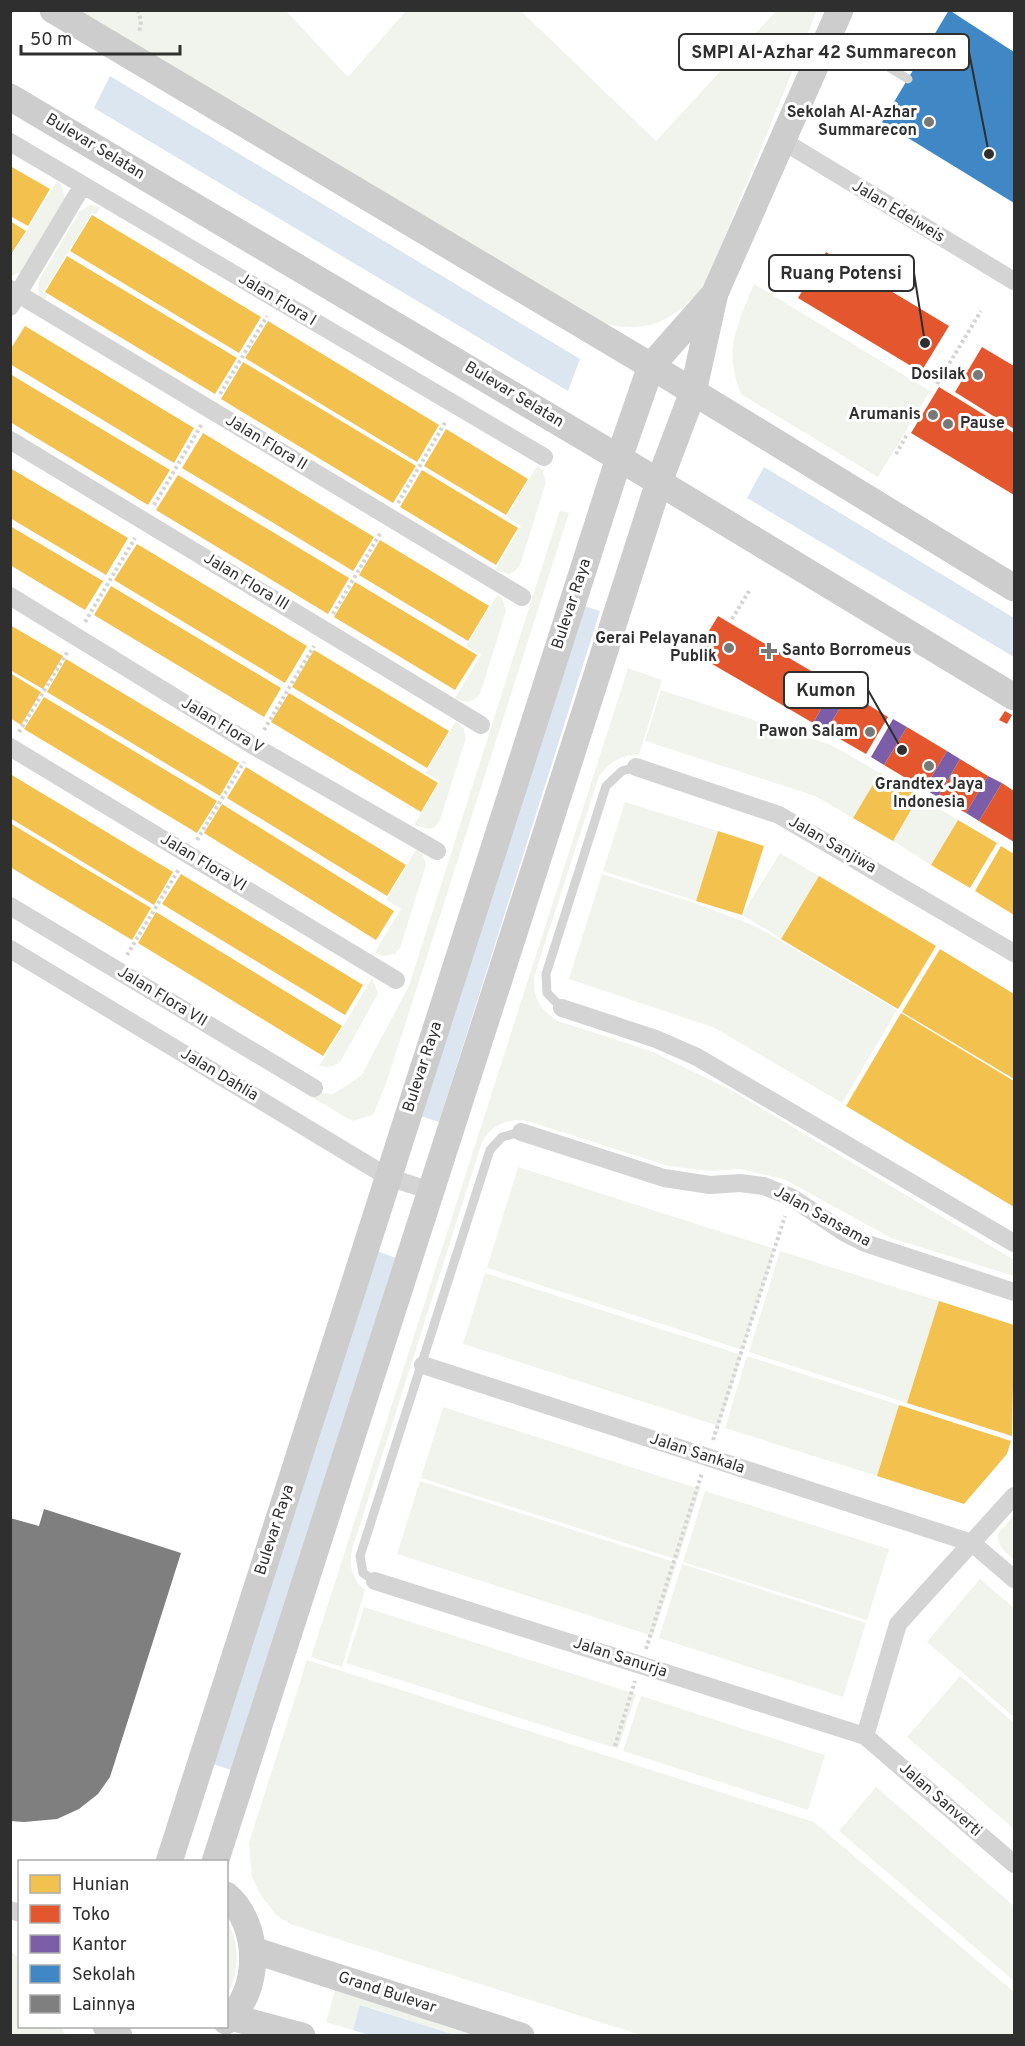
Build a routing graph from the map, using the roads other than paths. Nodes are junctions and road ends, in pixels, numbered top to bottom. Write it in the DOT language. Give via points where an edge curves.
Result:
graph roads {
  1 [pos="53,10"];
  2 [pos="840,10"];
  3 [pos="831,37"];
  4 [pos="908,79"];
  5 [pos="10,97"];
  6 [pos="783,141"];
  7 [pos="10,142"];
  8 [pos="83,185"];
  9 [pos="1014,281"];
  10 [pos="715,293"];
  11 [pos="13,296"];
  12 [pos="651,366"];
  13 [pos="693,392"];
  14 [pos="10,440"];
  15 [pos="544,457"];
  16 [pos="619,458"];
  17 [pos="659,482"];
  18 [pos="1014,588"];
  19 [pos="10,596"];
  20 [pos="522,597"];
  21 [pos="1014,697"];
  22 [pos="481,724"];
  23 [pos="10,747"];
  24 [pos="636,768"];
  25 [pos="437,851"];
  26 [pos="10,906"];
  27 [pos="10,949"];
  28 [pos="1014,953"];
  29 [pos="396,980"];
  30 [pos="562,1008"];
  31 [pos="314,1088"];
  32 [pos="521,1132"];
  33 [pos="388,1177"];
  34 [pos="431,1191"];
  35 [pos="1014,1244"];
  36 [pos="1014,1292"];
  37 [pos="423,1365"];
  38 [pos="1014,1496"];
  39 [pos="972,1543"];
  40 [pos="1014,1580"];
  41 [pos="375,1581"];
  42 [pos="865,1736"];
  43 [pos="170,1860"];
  44 [pos="216,1860"];
  45 [pos="1014,1864"];
  46 [pos="228,1898"];
  47 [pos="253,1950"];
  48 [pos="228,2018"];
  49 [pos="228,2021"];
  50 [pos="271,2031"];
  51 [pos="302,2036"];
  52 [pos="521,2036"];
  1 -- 12 [label="street"];
  2 -- 3 [label="street, Bulevar Raya"];
  3 -- 4 [label="lane" via="854,46"];
  3 -- 6 [label="street, Bulevar Raya"];
  5 -- 16 [label="street, Bulevar Selatan"];
  6 -- 9 [label="street, Jalan Edelweis"];
  6 -- 10 [label="street, Bulevar Raya"];
  7 -- 8 [label="street, Jalan Flora I"];
  8 -- 11 [label="street"];
  8 -- 15 [label="street, Jalan Flora I"];
  10 -- 12 [label="street, Bulevar Raya"];
  10 -- 13 [label="street, Bulevar Raya"];
  11 -- 20 [label="street, Jalan Flora II"];
  12 -- 13 [label="street"];
  12 -- 16 [label="street, Bulevar Raya"];
  13 -- 17 [label="street, Bulevar Raya"];
  13 -- 18 [label="street"];
  14 -- 22 [label="street, Jalan Flora III"];
  16 -- 17 [label="street, Bulevar Selatan"];
  16 -- 33 [label="street, Bulevar Raya"];
  17 -- 21 [label="street, Bulevar Selatan"];
  17 -- 34 [label="street, Bulevar Raya"];
  19 -- 25 [label="street, Jalan Flora V" via="254,746"];
  23 -- 29 [label="street, Jalan Flora VI"];
  24 -- 28 [label="street, Jalan Sanjiwa" via="779,814"];
  24 -- 30 [label="lane" via="616,775 603,792 546,974 547,993"];
  26 -- 31 [label="street, Jalan Flora VII"];
  27 -- 33 [label="street, Jalan Dahlia"];
  30 -- 35 [label="street" via="697,1057"];
  32 -- 36 [label="street, Jalan Sansama" via="664,1178 710,1185 765,1186 791,1197 865,1243"];
  32 -- 37 [label="lane" via="502,1137 490,1150"];
  33 -- 34 [label="street, Jalan Dahlia"];
  33 -- 43 [label="street, Bulevar Raya"];
  34 -- 44 [label="street, Bulevar Raya"];
  37 -- 39 [label="street, Jalan Sankala"];
  37 -- 41 [label="lane" via="360,1556 363,1573"];
  38 -- 39 [label="street"];
  39 -- 40 [label="street"];
  39 -- 42 [label="street" via="898,1624"];
  41 -- 42 [label="street, Jalan Sanurja"];
  42 -- 45 [label="street, Jalan Sanverti"];
  46 -- 47 [label="street" via="246,1923"];
  47 -- 48 [label="street" via="244,1997"];
  47 -- 52 [label="street, Grand Bulevar"];
  49 -- 50 [label="street"];
  50 -- 51 [label="street"];
}
